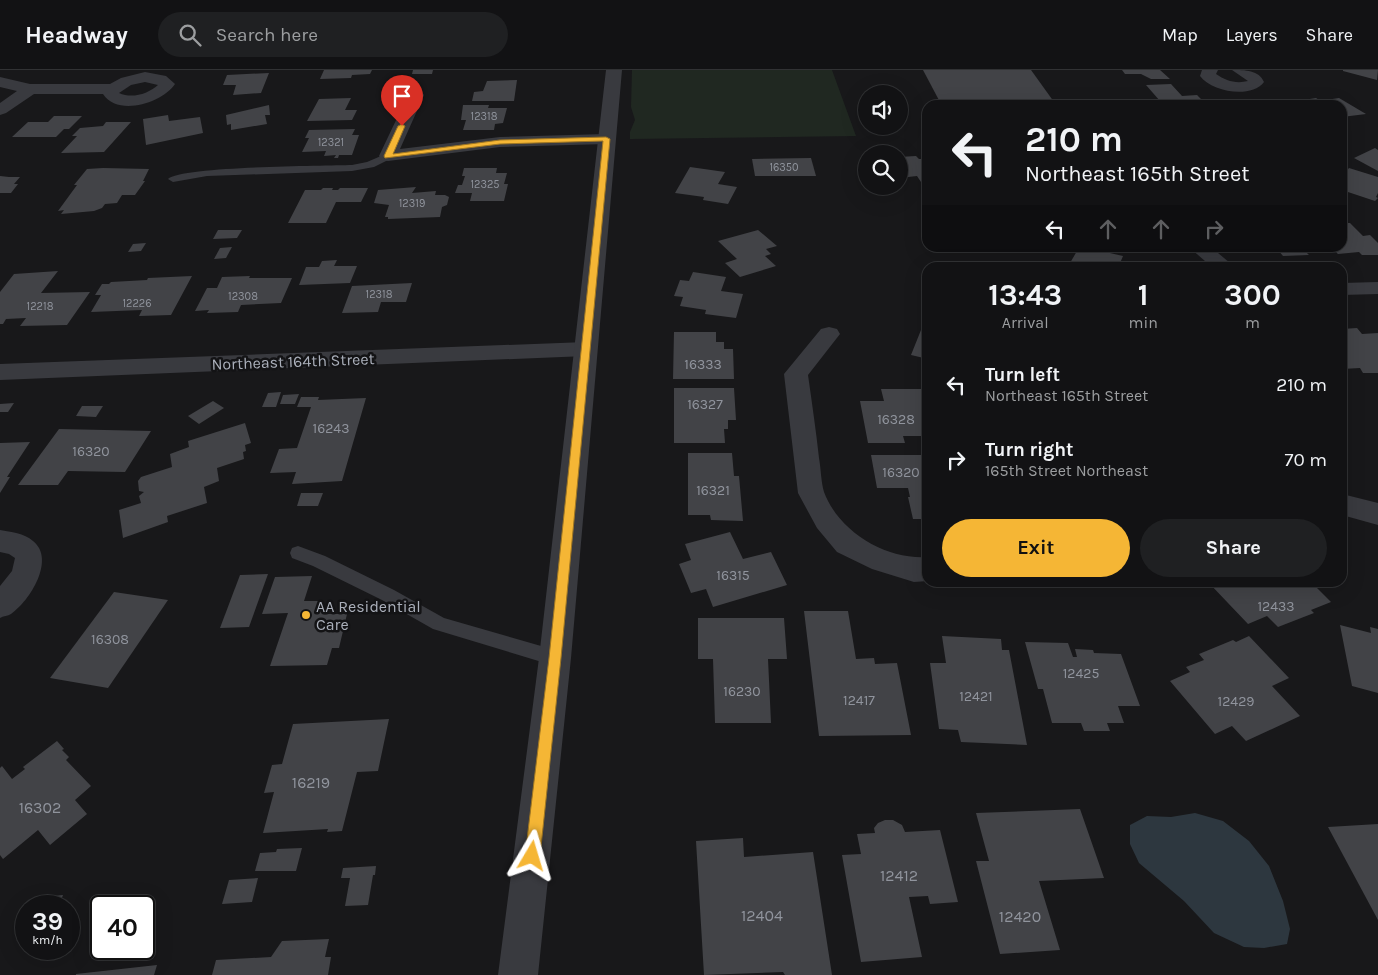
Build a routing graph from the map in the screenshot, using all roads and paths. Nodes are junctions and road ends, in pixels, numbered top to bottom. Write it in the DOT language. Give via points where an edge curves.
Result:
graph roads {
  1 [pos="614,70"];
  2 [pos="1210,70"];
  3 [pos="1240,70"];
  4 [pos="0,82"];
  5 [pos="30,89"];
  6 [pos="113,89"];
  7 [pos="416,95"];
  8 [pos="0,110"];
  9 [pos="606,139"];
  10 [pos="388,156"];
  11 [pos="173,179"];
  12 [pos="1205,252"];
  13 [pos="1218,262"];
  14 [pos="1378,288"];
  15 [pos="1347,289"];
  16 [pos="829,334"];
  17 [pos="586,349"];
  18 [pos="0,372"];
  19 [pos="1347,505"];
  20 [pos="1378,514"];
  21 [pos="0,541"];
  22 [pos="298,553"];
  23 [pos="921,569"];
  24 [pos="0,605"];
  25 [pos="555,658"];
  26 [pos="518,975"];
  1 -- 9 [label="street"];
  2 -- 3 [label="street" via="1208,76 1218,82 1242,87 1256,82 1255,78"];
  4 -- 5 [label="street"];
  5 -- 6 [label="street"];
  5 -- 8 [label="street"];
  7 -- 10 [label="street"];
  9 -- 10 [label="street" via="500,142"];
  9 -- 17 [label="street"];
  10 -- 11 [label="lane" via="370,165 352,168 207,173"];
  12 -- 13 [label="street"];
  14 -- 15 [label="street"];
  16 -- 23 [label="street" via="796,374 811,493 847,544 882,561"];
  17 -- 18 [label="street, Northeast 164th Street"];
  17 -- 25 [label="street"];
  19 -- 20 [label="street"];
  21 -- 24 [label="street" via="16,543 25,549 29,570 22,583"];
  22 -- 25 [label="lane" via="380,591 439,624"];
  25 -- 26 [label="street"];
}
